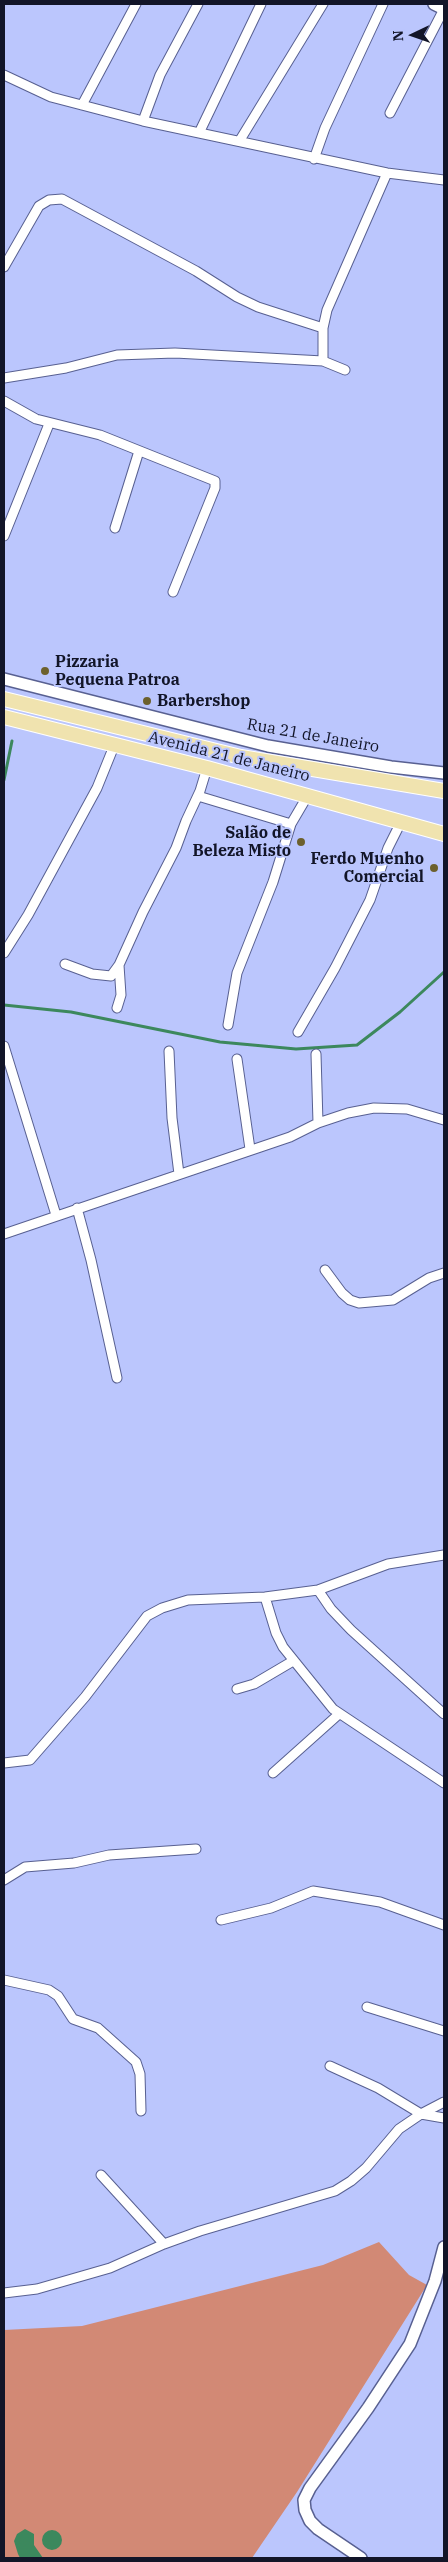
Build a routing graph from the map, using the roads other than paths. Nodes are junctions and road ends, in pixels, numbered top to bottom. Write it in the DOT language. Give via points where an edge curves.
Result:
graph roads {
  1 [pos="136,4"];
  2 [pos="198,4"];
  3 [pos="261,4"];
  4 [pos="323,4"];
  5 [pos="383,4"];
  6 [pos="434,4"];
  7 [pos="444,9"];
  8 [pos="4,76"];
  9 [pos="82,105"];
  10 [pos="390,114"];
  11 [pos="143,121"];
  12 [pos="199,133"];
  13 [pos="240,140"];
  14 [pos="314,159"];
  15 [pos="387,173"];
  16 [pos="444,180"];
  17 [pos="4,267"];
  18 [pos="323,328"];
  19 [pos="323,361"];
  20 [pos="345,370"];
  21 [pos="4,378"];
  22 [pos="4,402"];
  23 [pos="49,424"];
  24 [pos="139,451"];
  25 [pos="115,528"];
  26 [pos="4,536"];
  27 [pos="173,592"];
  28 [pos="4,679"];
  29 [pos="4,699"];
  30 [pos="4,717"];
  31 [pos="114,746"];
  32 [pos="207,768"];
  33 [pos="444,773"];
  34 [pos="444,791"];
  35 [pos="308,795"];
  36 [pos="198,796"];
  37 [pos="401,822"];
  38 [pos="291,824"];
  39 [pos="444,834"];
  40 [pos="4,953"];
  41 [pos="65,964"];
  42 [pos="119,965"];
  43 [pos="117,1008"];
  44 [pos="228,1025"];
  45 [pos="298,1032"];
  46 [pos="4,1046"];
  47 [pos="169,1051"];
  48 [pos="316,1054"];
  49 [pos="237,1060"];
  50 [pos="444,1120"];
  51 [pos="318,1123"];
  52 [pos="250,1149"];
  53 [pos="179,1174"];
  54 [pos="77,1208"];
  55 [pos="56,1216"];
  56 [pos="4,1234"];
  57 [pos="325,1270"];
  58 [pos="444,1273"];
  59 [pos="117,1378"];
  60 [pos="444,1555"];
  61 [pos="318,1590"];
  62 [pos="265,1596"];
  63 [pos="293,1661"];
  64 [pos="237,1689"];
  65 [pos="339,1714"];
  66 [pos="444,1714"];
  67 [pos="4,1763"];
  68 [pos="273,1773"];
  69 [pos="444,1783"];
  70 [pos="196,1849"];
  71 [pos="4,1880"];
  72 [pos="221,1920"];
  73 [pos="444,1925"];
  74 [pos="4,1980"];
  75 [pos="367,2007"];
  76 [pos="444,2031"];
  77 [pos="330,2066"];
  78 [pos="444,2102"];
  79 [pos="141,2111"];
  80 [pos="421,2114"];
  81 [pos="443,2117"];
  82 [pos="101,2175"];
  83 [pos="164,2244"];
  84 [pos="444,2247"];
  85 [pos="4,2293"];
  86 [pos="361,2558"];
  1 -- 9 [label="street"];
  2 -- 11 [label="street" via="160,75"];
  3 -- 12 [label="street"];
  4 -- 13 [label="street"];
  5 -- 14 [label="street" via="325,128"];
  6 -- 7 [label="street"];
  7 -- 10 [label="street"];
  8 -- 9 [label="street" via="42,94"];
  9 -- 11 [label="street"];
  11 -- 12 [label="street"];
  12 -- 13 [label="street"];
  13 -- 14 [label="street"];
  14 -- 15 [label="street"];
  15 -- 16 [label="street"];
  15 -- 18 [label="street" via="331,299"];
  17 -- 18 [label="street" via="39,206 49,200 62,199 237,297"];
  18 -- 19 [label="street"];
  19 -- 20 [label="street"];
  19 -- 21 [label="street" via="175,353 134,354"];
  22 -- 23 [label="street"];
  23 -- 24 [label="street" via="84,430"];
  23 -- 26 [label="street"];
  24 -- 25 [label="street"];
  24 -- 27 [label="street" via="215,481"];
  28 -- 33 [label="street, Rua 21 de Janeiro" via="268,746"];
  29 -- 34 [label="main road, Avenida 21 de Janeiro" via="241,757"];
  30 -- 31 [label="main road, Avenida 21 de Janeiro"];
  31 -- 32 [label="main road, Avenida 21 de Janeiro"];
  31 -- 40 [label="street" via="97,788"];
  32 -- 35 [label="main road, Avenida 21 de Janeiro"];
  32 -- 36 [label="street"];
  35 -- 37 [label="main road, Avenida 21 de Janeiro"];
  35 -- 38 [label="street"];
  36 -- 38 [label="street"];
  36 -- 42 [label="street"];
  37 -- 39 [label="main road, Avenida 21 de Janeiro"];
  37 -- 45 [label="street" via="370,900"];
  38 -- 44 [label="street" via="273,882 237,973"];
  41 -- 42 [label="street" via="103,977 111,976"];
  42 -- 43 [label="street" via="121,995"];
  46 -- 55 [label="street"];
  47 -- 53 [label="street"];
  48 -- 51 [label="street"];
  49 -- 52 [label="street"];
  50 -- 51 [label="street" via="407,1109 374,1108"];
  51 -- 52 [label="street" via="290,1137"];
  52 -- 53 [label="street"];
  53 -- 54 [label="street"];
  54 -- 55 [label="street"];
  54 -- 59 [label="street"];
  55 -- 56 [label="street"];
  57 -- 58 [label="street" via="342,1293 359,1303 393,1300 429,1278"];
  60 -- 61 [label="street" via="388,1564"];
  61 -- 62 [label="street"];
  61 -- 66 [label="street" via="351,1630"];
  62 -- 63 [label="street" via="276,1633"];
  62 -- 67 [label="street" via="188,1600 147,1616 85,1697 30,1760"];
  63 -- 64 [label="street" via="254,1684"];
  63 -- 65 [label="street"];
  65 -- 68 [label="street"];
  65 -- 69 [label="street"];
  70 -- 71 [label="street" via="109,1855 74,1863 25,1866"];
  72 -- 73 [label="street" via="271,1908 313,1892 380,1902"];
  74 -- 79 [label="street" via="49,1990 58,1996 73,2019 98,2028 136,2062 140,2074"];
  75 -- 76 [label="street"];
  77 -- 80 [label="street" via="378,2088"];
  78 -- 80 [label="street"];
  80 -- 81 [label="street"];
  80 -- 83 [label="street" via="399,2129 351,2182 335,2191"];
  82 -- 83 [label="street"];
  83 -- 85 [label="street" via="110,2268 37,2289"];
  84 -- 86 [label="street" via="435,2281 410,2344 304,2500 310,2521"];
}
